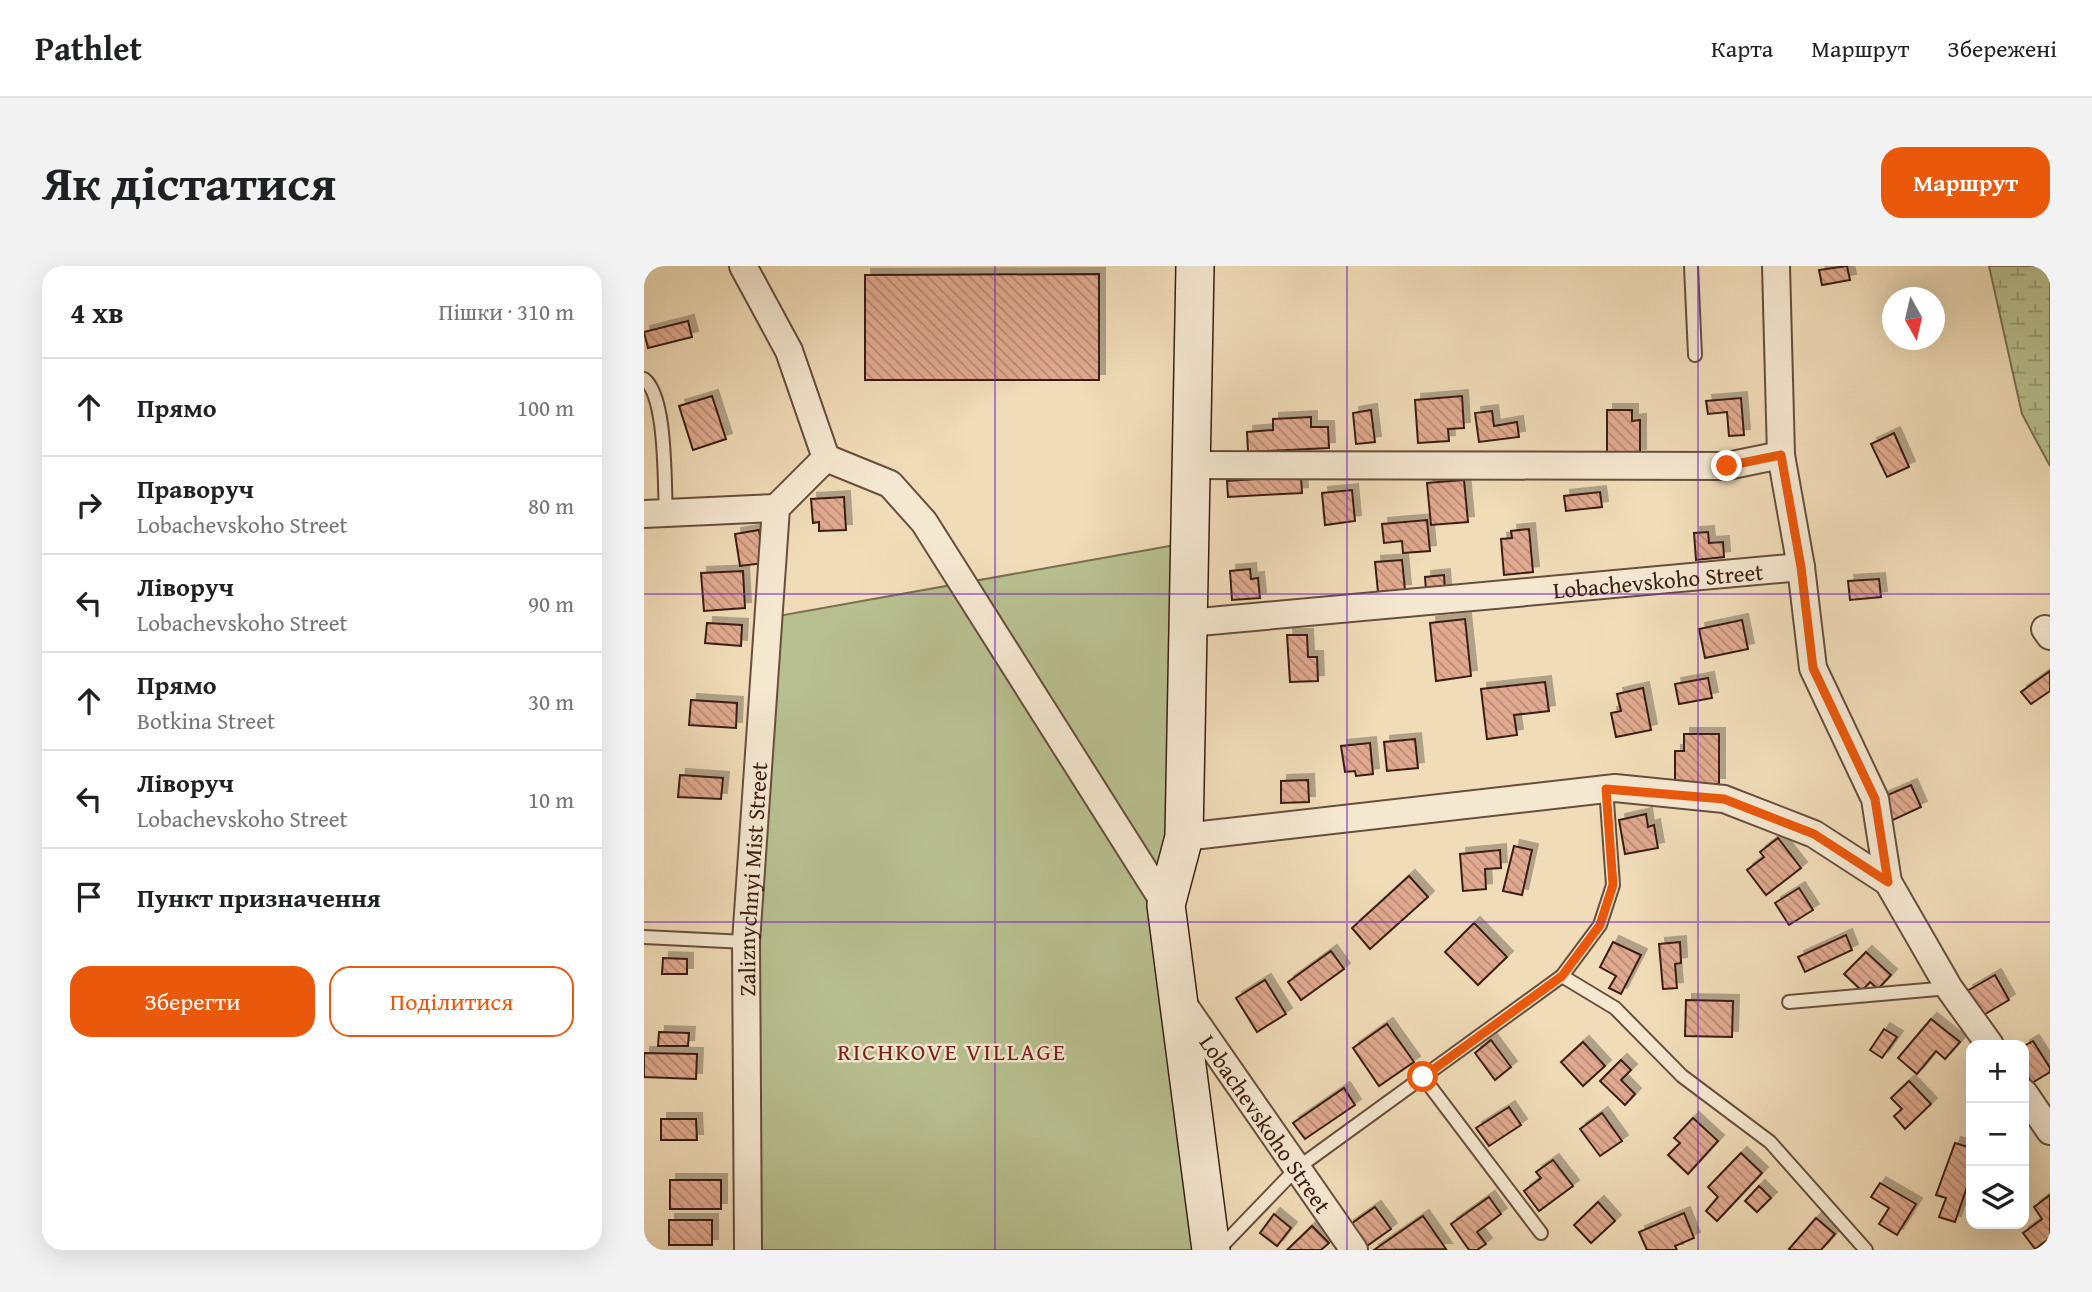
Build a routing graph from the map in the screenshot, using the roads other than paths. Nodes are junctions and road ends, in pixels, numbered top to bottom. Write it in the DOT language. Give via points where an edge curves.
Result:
graph roads {
  1 [pos="743,266"];
  2 [pos="1195,266"];
  3 [pos="1691,266"];
  4 [pos="1776,266"];
  5 [pos="1695,355"];
  6 [pos="644,379"];
  7 [pos="1781,455"];
  8 [pos="826,458"];
  9 [pos="1191,465"];
  10 [pos="776,508"];
  11 [pos="655,513"];
  12 [pos="1801,567"];
  13 [pos="1188,623"];
  14 [pos="1606,789"];
  15 [pos="1184,837"];
  16 [pos="1888,882"];
  17 [pos="1166,905"];
  18 [pos="644,937"];
  19 [pos="746,942"];
  20 [pos="1562,976"];
  21 [pos="1949,988"];
  22 [pos="1178,996"];
  23 [pos="1789,1002"];
  24 [pos="1986,1040"];
  25 [pos="1423,1077"];
  26 [pos="2029,1100"];
  27 [pos="2050,1131"];
  28 [pos="1296,1169"];
  29 [pos="1541,1233"];
  30 [pos="1221,1248"];
  31 [pos="748,1250"];
  32 [pos="1354,1250"];
  33 [pos="1866,1250"];
  1 -- 8 [label="street" via="789,351"];
  2 -- 9 [label="street, Lobachevskoho Street"];
  3 -- 5 [label="lane"];
  4 -- 7 [label="street"];
  6 -- 11 [label="lane" via="660,408"];
  7 -- 9 [label="street" via="1727,466"];
  7 -- 12 [label="street"];
  8 -- 10 [label="street"];
  8 -- 17 [label="street" via="890,484 924,522"];
  9 -- 13 [label="street, Lobachevskoho Street"];
  10 -- 11 [label="street"];
  10 -- 19 [label="street, Zaliznychnyi Mist Street"];
  12 -- 13 [label="street, Lobachevskoho Street"];
  12 -- 16 [label="street" via="1813,668 1875,799"];
  13 -- 15 [label="street, Lobachevskoho Street"];
  14 -- 15 [label="street"];
  14 -- 16 [label="street" via="1724,799 1814,834"];
  14 -- 20 [label="lane" via="1613,885 1600,925"];
  15 -- 17 [label="street, Lobachevskoho Street"];
  16 -- 21 [label="street"];
  17 -- 22 [label="street, Lobachevskoho Street"];
  18 -- 19 [label="lane"];
  19 -- 31 [label="street, Zaliznychnyi Mist Street"];
  20 -- 25 [label="lane"];
  20 -- 33 [label="lane" via="1615,1008 1682,1076 1770,1142"];
  21 -- 23 [label="lane"];
  21 -- 24 [label="street"];
  22 -- 28 [label="street, Lobachevskoho Street"];
  22 -- 30 [label="street, Lobachevskoho Street"];
  25 -- 28 [label="lane"];
  25 -- 29 [label="lane"];
  26 -- 27 [label="street"];
  28 -- 30 [label="lane"];
  28 -- 32 [label="street, Lobachevskoho Street"];
}
